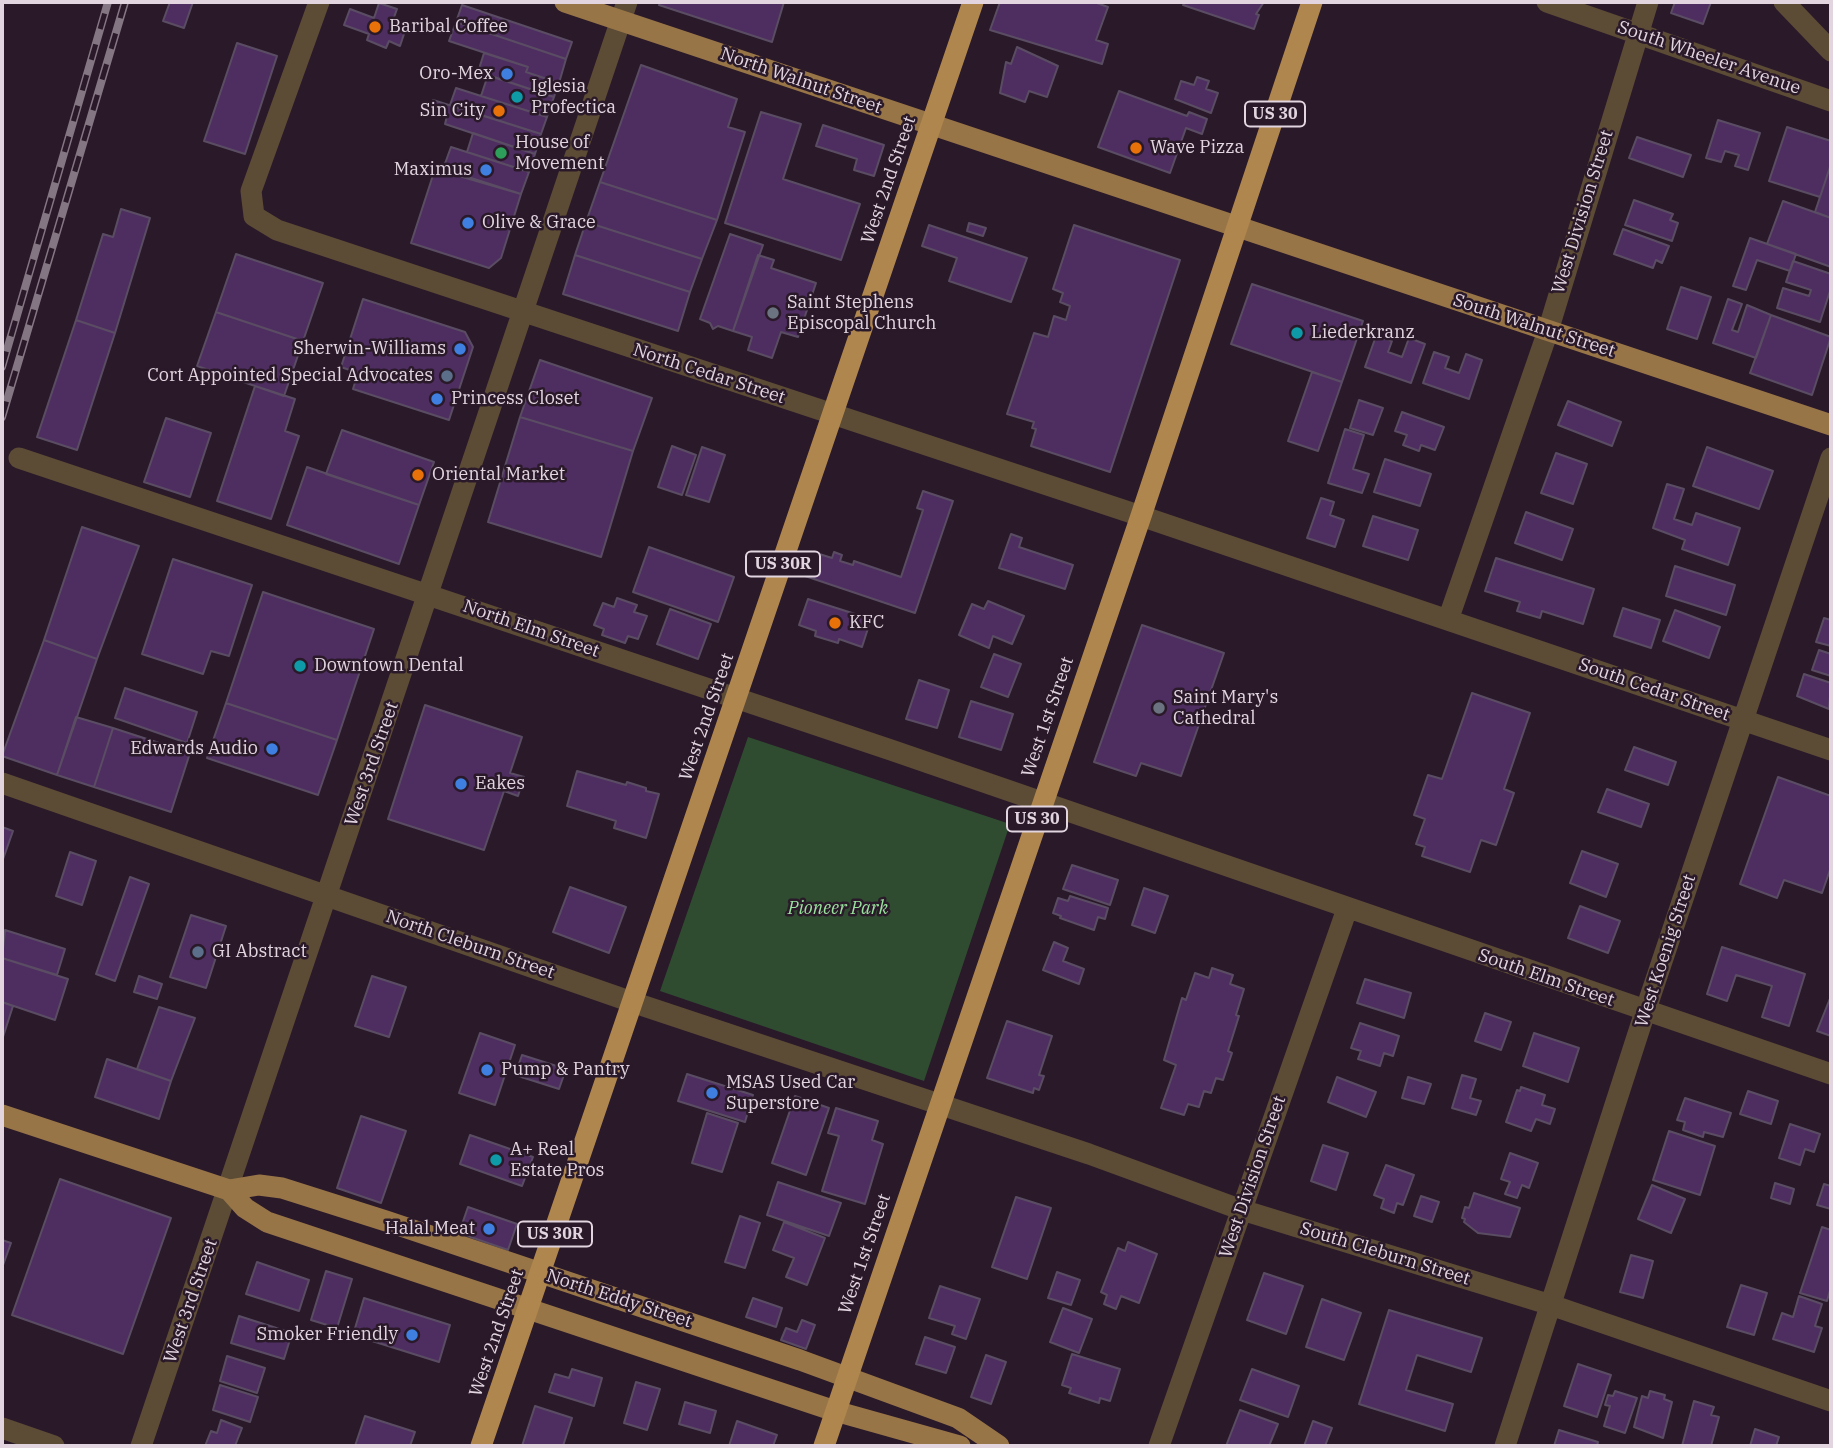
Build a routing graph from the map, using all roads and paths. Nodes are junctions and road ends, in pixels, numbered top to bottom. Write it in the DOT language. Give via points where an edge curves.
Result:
graph roads {
  1 [pos="319,2"];
  2 [pos="565,2"];
  3 [pos="973,2"];
  4 [pos="1312,2"];
  5 [pos="1547,2"];
  6 [pos="1648,2"];
  7 [pos="1784,2"];
  8 [pos="624,11"];
  9 [pos="1637,32"];
  10 [pos="1831,51"];
  11 [pos="1831,101"];
  12 [pos="932,125"];
  13 [pos="1237,226"];
  14 [pos="523,312"];
  15 [pos="1548,331"];
  16 [pos="833,416"];
  17 [pos="1831,425"];
  18 [pos="19,458"];
  19 [pos="1831,458"];
  20 [pos="1141,516"];
  21 [pos="429,595"];
  22 [pos="1448,620"];
  23 [pos="738,699"];
  24 [pos="1743,720"];
  25 [pos="1831,750"];
  26 [pos="2,783"];
  27 [pos="1043,802"];
  28 [pos="328,896"];
  29 [pos="1347,909"];
  30 [pos="632,1002"];
  31 [pos="1645,1012"];
  32 [pos="1831,1074"];
  33 [pos="939,1105"];
  34 [pos="2,1115"];
  35 [pos="229,1190"];
  36 [pos="1241,1210"];
  37 [pos="542,1274"];
  38 [pos="1551,1305"];
  39 [pos="530,1309"];
  40 [pos="846,1378"];
  41 [pos="1831,1401"];
  42 [pos="835,1411"];
  43 [pos="2,1428"];
  44 [pos="988,1445"];
  45 [pos="54,1446"];
  46 [pos="141,1446"];
  47 [pos="481,1446"];
  48 [pos="824,1446"];
  49 [pos="960,1446"];
  50 [pos="1159,1446"];
  51 [pos="1505,1446"];
  1 -- 14 [label="street, North Cedar Street" via="251,191 254,216 277,230"];
  2 -- 8 [label="main road, North Walnut Street"];
  3 -- 12 [label="highway, West 2nd Street / US 30R"];
  4 -- 13 [label="highway, West 1st Street / US 30"];
  5 -- 9 [label="street, South Wheeler Avenue"];
  6 -- 9 [label="street, West Division Street"];
  7 -- 10 [label="street"];
  8 -- 12 [label="main road, North Walnut Street"];
  8 -- 14 [label="street, West 3rd Street"];
  9 -- 11 [label="street, South Wheeler Avenue"];
  9 -- 15 [label="street, West Division Street"];
  12 -- 13 [label="main road, North Walnut Street"];
  12 -- 16 [label="highway, West 2nd Street / US 30R"];
  13 -- 15 [label="main road, South Walnut Street"];
  13 -- 20 [label="highway, West 1st Street / US 30"];
  14 -- 16 [label="street, North Cedar Street"];
  14 -- 21 [label="street, West 3rd Street"];
  15 -- 17 [label="main road, South Walnut Street"];
  15 -- 22 [label="street, West Division Street"];
  16 -- 20 [label="street, North Cedar Street"];
  16 -- 23 [label="highway, West 2nd Street / US 30R"];
  18 -- 21 [label="street, North Elm Street"];
  19 -- 24 [label="street, West Koenig Street"];
  20 -- 22 [label="street"];
  20 -- 27 [label="highway, West 1st Street / US 30"];
  21 -- 23 [label="street, North Elm Street"];
  21 -- 28 [label="street, West 3rd Street"];
  22 -- 24 [label="street, South Cedar Street"];
  23 -- 27 [label="street, North Elm Street"];
  23 -- 30 [label="highway, West 2nd Street / US 30R"];
  24 -- 25 [label="street, South Cedar Street"];
  24 -- 31 [label="street, West Koenig Street"];
  26 -- 28 [label="street, North Cleburn Street"];
  27 -- 29 [label="street"];
  27 -- 33 [label="highway, West 1st Street / US 30"];
  28 -- 30 [label="street, North Cleburn Street"];
  28 -- 35 [label="street, West 3rd Street"];
  29 -- 31 [label="street, South Elm Street"];
  29 -- 36 [label="street, West Division Street"];
  30 -- 33 [label="street, North Cleburn Street"];
  30 -- 37 [label="highway, West 2nd Street / US 30R"];
  31 -- 32 [label="street, South Elm Street"];
  31 -- 38 [label="street, West Koenig Street"];
  33 -- 36 [label="street, South Cleburn Street"];
  33 -- 40 [label="highway, West 1st Street / US 30"];
  34 -- 35 [label="main road, North Eddy Street"];
  35 -- 37 [label="main road, North Eddy Street" via="259,1185 282,1188"];
  35 -- 39 [label="main road, North Eddy Street" via="267,1222"];
  35 -- 46 [label="street, West 3rd Street"];
  36 -- 38 [label="street, South Cleburn Street"];
  36 -- 50 [label="street, West Division Street"];
  37 -- 39 [label="highway, West 2nd Street / US 30R"];
  37 -- 40 [label="main road, North Eddy Street"];
  38 -- 41 [label="street, South Cleburn Street"];
  38 -- 51 [label="street, West Koenig Street"];
  39 -- 42 [label="main road, North Eddy Street"];
  39 -- 47 [label="highway, West 2nd Street / US 30R"];
  40 -- 42 [label="highway, West 1st Street / US 30"];
  40 -- 44 [label="main road, North Eddy Street" via="958,1418"];
  42 -- 48 [label="highway, West 1st Street / US 30"];
  42 -- 49 [label="main road, North Eddy Street"];
  43 -- 45 [label="street"];
}
